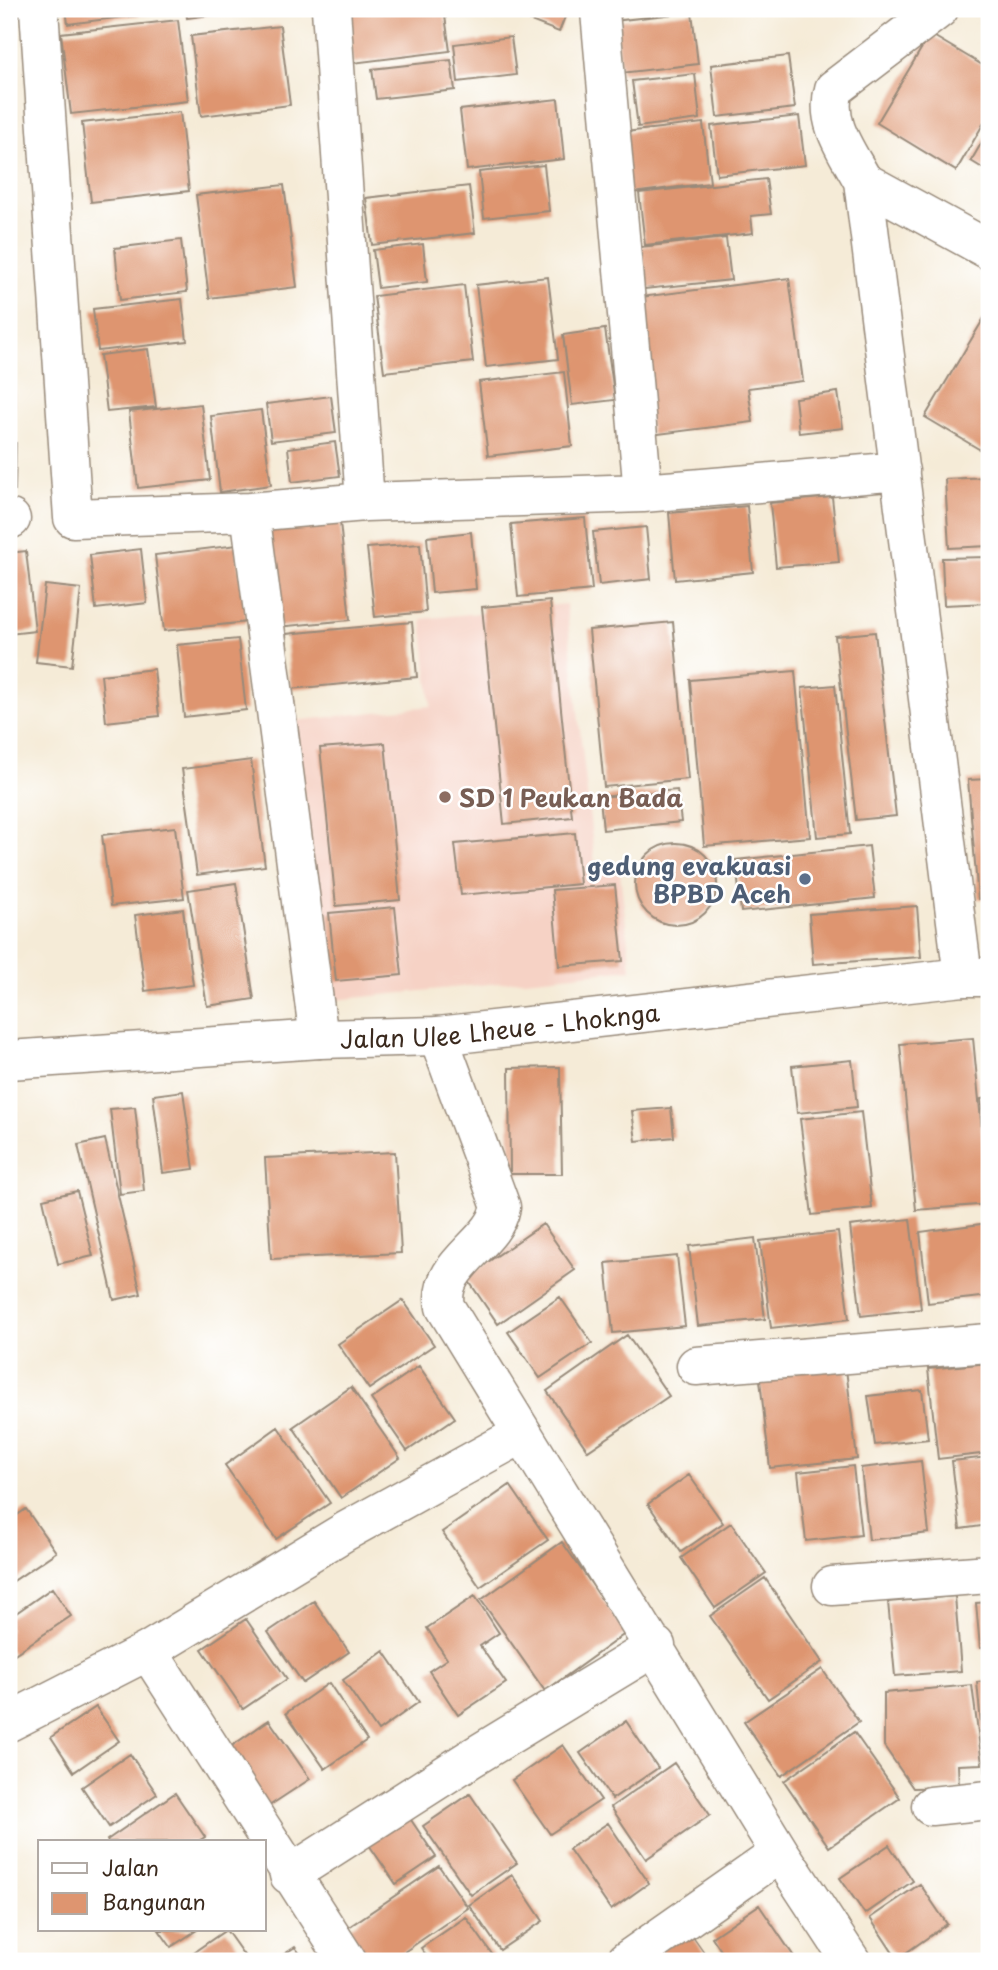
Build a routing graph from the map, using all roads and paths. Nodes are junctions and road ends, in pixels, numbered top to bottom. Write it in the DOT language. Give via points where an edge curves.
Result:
graph roads {
  1 [pos="39,9"];
  2 [pos="331,9"];
  3 [pos="939,9"];
  4 [pos="600,12"];
  5 [pos="863,181"];
  6 [pos="989,250"];
  7 [pos="900,471"];
  8 [pos="643,493"];
  9 [pos="365,502"];
  10 [pos="250,512"];
  11 [pos="976,977"];
  12 [pos="439,1036"];
  13 [pos="319,1039"];
  14 [pos="9,1060"];
  15 [pos="989,1343"];
  16 [pos="696,1366"];
  17 [pos="522,1434"];
  18 [pos="989,1574"];
  19 [pos="832,1586"];
  20 [pos="656,1646"];
  21 [pos="148,1651"];
  22 [pos="9,1723"];
  23 [pos="989,1800"];
  24 [pos="931,1806"];
  25 [pos="780,1853"];
  26 [pos="289,1875"];
  27 [pos="346,1961"];
  28 [pos="626,1961"];
  29 [pos="851,1961"];
  1 -- 10 [label="main road" via="73,518"];
  2 -- 9 [label="main road"];
  3 -- 5 [label="main road" via="834,89 831,122"];
  4 -- 8 [label="main road"];
  5 -- 6 [label="main road"];
  5 -- 7 [label="main road"];
  7 -- 8 [label="main road"];
  7 -- 11 [label="main road"];
  8 -- 9 [label="main road"];
  9 -- 10 [label="main road"];
  10 -- 13 [label="main road"];
  11 -- 12 [label="main road, Jalan Ulee Lheue - Lhoknga"];
  12 -- 13 [label="main road, Jalan Ulee Lheue - Lhoknga"];
  12 -- 17 [label="main road" via="501,1207 482,1239 450,1276 443,1298"];
  13 -- 14 [label="main road, Jalan Ulee Lheue - Lhoknga"];
  15 -- 16 [label="main road"];
  17 -- 20 [label="main road"];
  17 -- 21 [label="main road" via="346,1531"];
  18 -- 19 [label="main road"];
  20 -- 25 [label="main road"];
  20 -- 26 [label="main road"];
  21 -- 22 [label="main road"];
  21 -- 26 [label="main road"];
  23 -- 24 [label="main road"];
  25 -- 28 [label="main road"];
  25 -- 29 [label="main road"];
  26 -- 27 [label="main road"];
}
